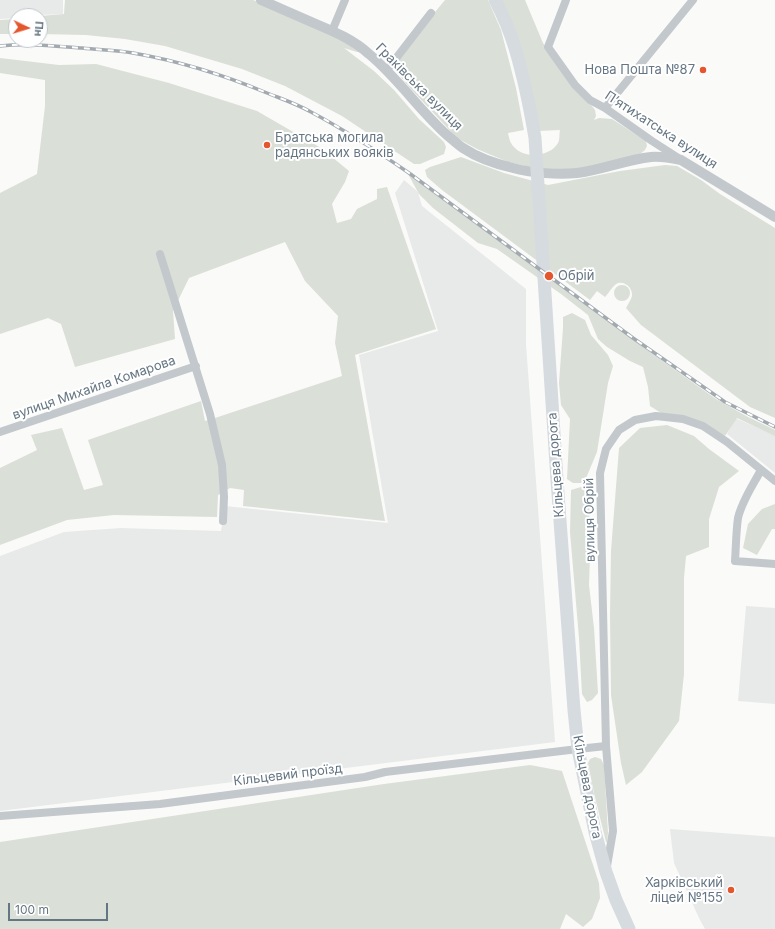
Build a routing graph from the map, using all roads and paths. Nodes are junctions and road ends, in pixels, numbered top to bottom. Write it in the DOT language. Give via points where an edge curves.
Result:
graph roads {
  1 [pos="261,0"];
  2 [pos="345,0"];
  3 [pos="495,0"];
  4 [pos="566,0"];
  5 [pos="693,0"];
  6 [pos="431,13"];
  7 [pos="332,31"];
  8 [pos="388,70"];
  9 [pos="605,108"];
  10 [pos="681,160"];
  11 [pos="775,217"];
  12 [pos="160,254"];
  13 [pos="196,366"];
  14 [pos="0,432"];
  15 [pos="761,470"];
  16 [pos="775,481"];
  17 [pos="223,522"];
  18 [pos="775,564"];
  19 [pos="606,746"];
  20 [pos="578,749"];
  21 [pos="0,816"];
  22 [pos="606,872"];
  23 [pos="629,929"];
  1 -- 7 [label="street, Граківська вулиця"];
  2 -- 7 [label="street"];
  3 -- 20 [label="highway, Кільцева дорога" via="515,47 535,138 557,480"];
  4 -- 9 [label="street, П’ятихатська вулиця" via="548,47 575,85 590,100"];
  5 -- 9 [label="street"];
  6 -- 8 [label="street"];
  7 -- 8 [label="street, Граківська вулиця" via="368,52"];
  8 -- 10 [label="street, Граківська вулиця" via="417,105 462,148 495,163 520,170 557,174 576,173 651,157"];
  9 -- 10 [label="street, П’ятихатська вулиця"];
  10 -- 11 [label="street, П’ятихатська вулиця"];
  12 -- 13 [label="street, вулиця Михайла Комарова"];
  13 -- 14 [label="street, вулиця Михайла Комарова"];
  13 -- 17 [label="street, вулиця Михайла Комарова" via="222,465"];
  15 -- 16 [label="street, вулиця Обрій"];
  15 -- 18 [label="street" via="738,517 735,561"];
  15 -- 19 [label="street, вулиця Обрій" via="723,439 703,426 683,419 656,416 635,420 619,430 606,449 600,473"];
  19 -- 20 [label="street"];
  19 -- 22 [label="street, вулиця Обрій" via="613,831"];
  20 -- 21 [label="street, Кільцевий проїзд" via="385,772 365,777 160,804"];
  20 -- 22 [label="highway, Кільцева дорога" via="594,832"];
  22 -- 23 [label="highway, Кільцева дорога"];
}
